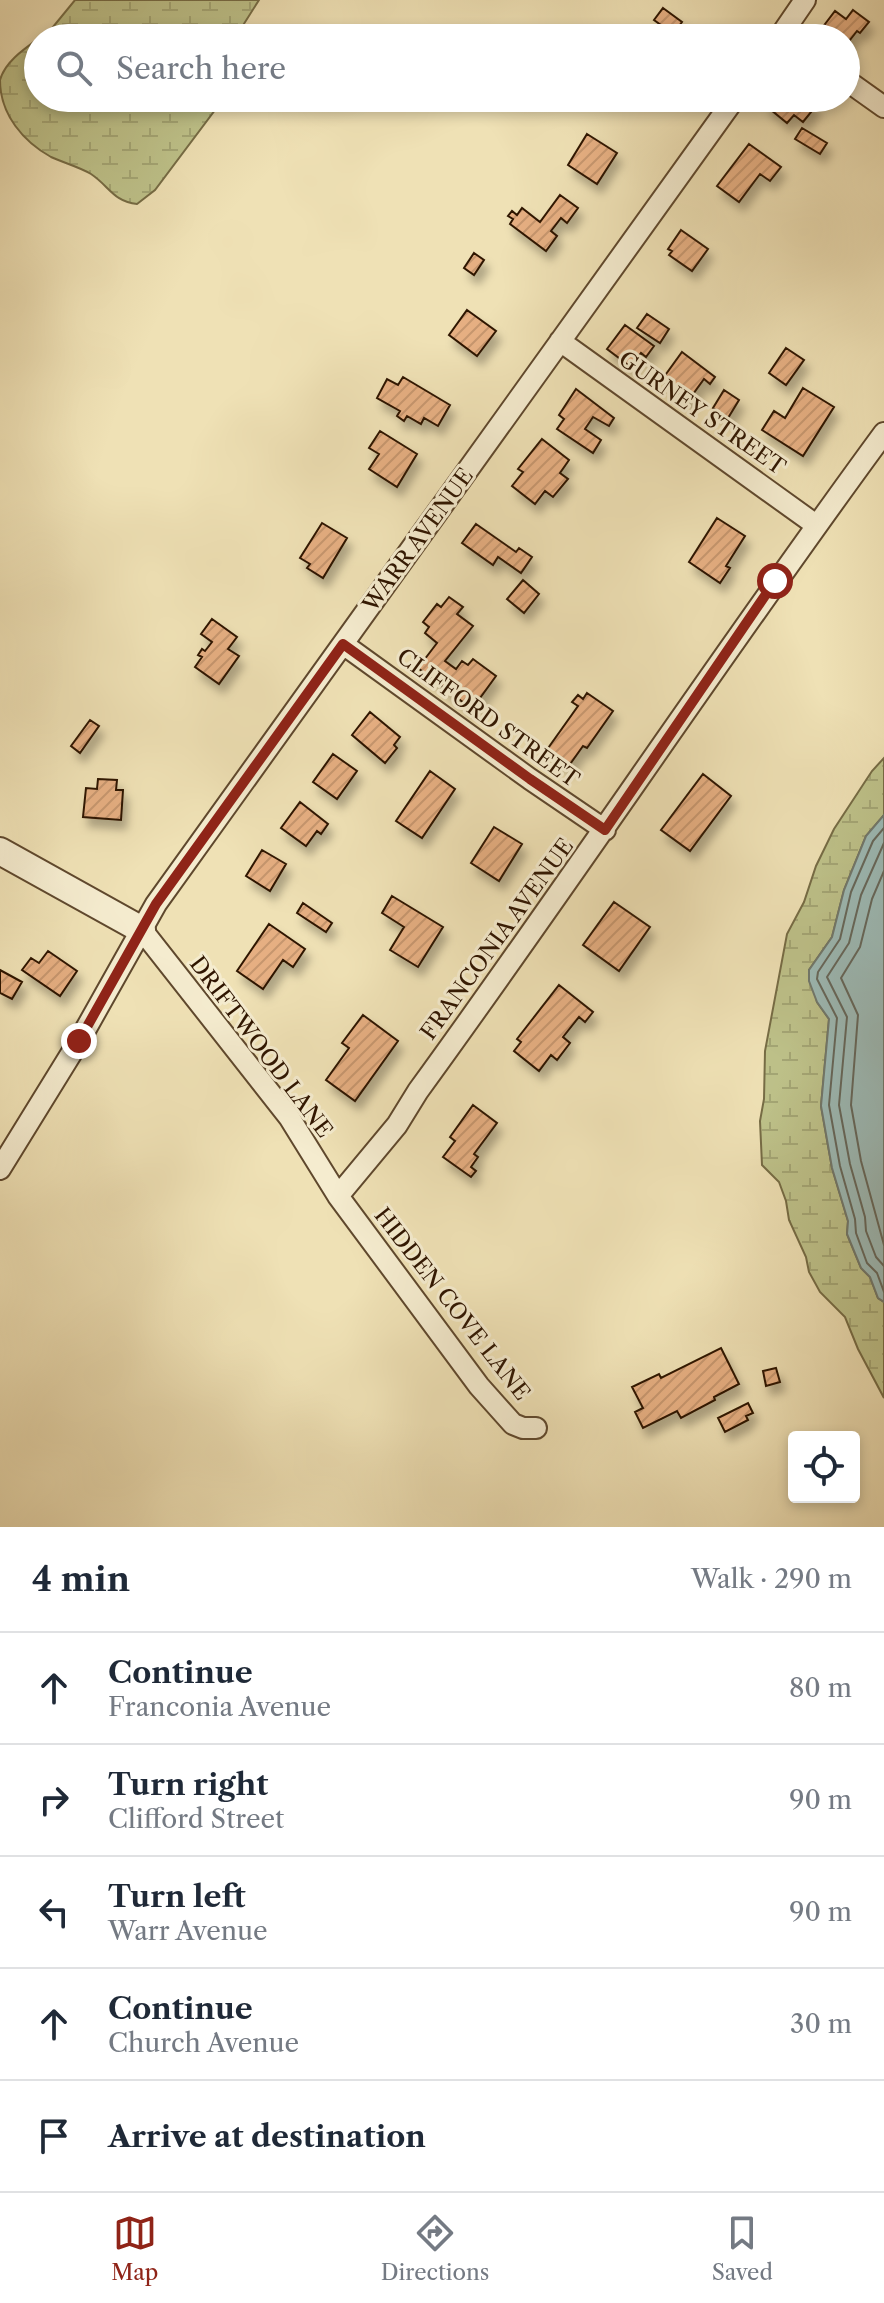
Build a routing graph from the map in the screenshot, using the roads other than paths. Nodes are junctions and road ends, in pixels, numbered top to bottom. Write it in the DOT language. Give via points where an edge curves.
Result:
graph roads {
  1 [pos="805,0"];
  2 [pos="790,24"];
  3 [pos="860,90"];
  4 [pos="884,107"];
  5 [pos="725,112"];
  6 [pos="560,341"];
  7 [pos="884,433"];
  8 [pos="816,525"];
  9 [pos="343,644"];
  10 [pos="605,830"];
  11 [pos="0,851"];
  12 [pos="142,930"];
  13 [pos="0,1169"];
  14 [pos="338,1196"];
  15 [pos="536,1428"];
  1 -- 2 [label="street"];
  3 -- 4 [label="street"];
  5 -- 6 [label="street, WARR AVENUE"];
  6 -- 8 [label="street, GURNEY STREET"];
  6 -- 9 [label="street, WARR AVENUE"];
  7 -- 8 [label="street, FRANCONIA AVENUE"];
  8 -- 10 [label="street, FRANCONIA AVENUE"];
  9 -- 10 [label="street, CLIFFORD STREET"];
  9 -- 12 [label="street, WARR AVENUE"];
  10 -- 14 [label="street, FRANCONIA AVENUE" via="397,1125"];
  11 -- 12 [label="street"];
  12 -- 13 [label="street, WARR AVENUE"];
  12 -- 14 [label="street, DRIFTWOOD LANE" via="289,1117"];
  14 -- 15 [label="street, HIDDEN COVE LANE" via="479,1386 513,1424"];
}
